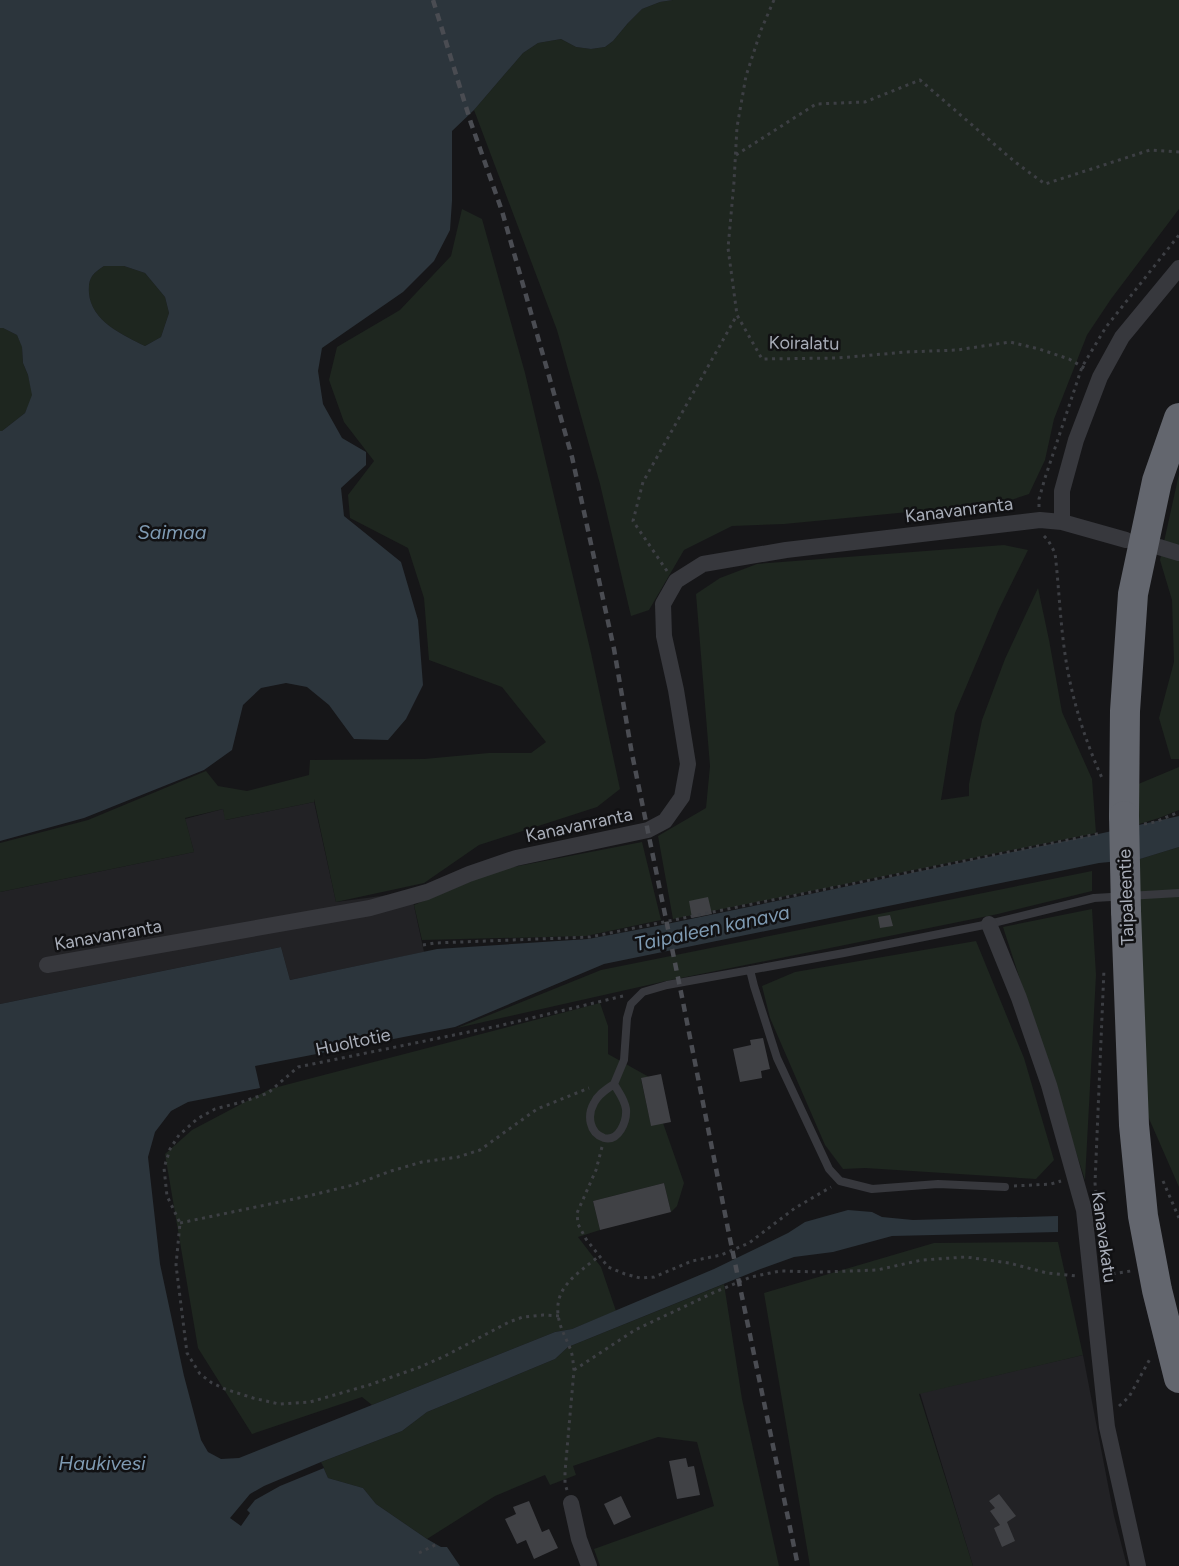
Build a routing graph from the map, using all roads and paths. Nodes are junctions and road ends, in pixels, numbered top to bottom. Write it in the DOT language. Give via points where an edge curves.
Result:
graph roads {
  1 [pos="774,0"];
  2 [pos="1179,152"];
  3 [pos="735,155"];
  4 [pos="1179,268"];
  5 [pos="737,315"];
  6 [pos="1100,378"];
  7 [pos="1179,418"];
  8 [pos="1062,522"];
  9 [pos="1126,540"];
  10 [pos="1159,547"];
  11 [pos="1179,552"];
  12 [pos="669,575"];
  13 [pos="1179,812"];
  14 [pos="1126,824"];
  15 [pos="1179,893"];
  16 [pos="989,924"];
  17 [pos="423,945"];
  18 [pos="47,965"];
  19 [pos="1105,965"];
  20 [pos="750,970"];
  21 [pos="643,992"];
  22 [pos="614,1084"];
  23 [pos="595,1085"];
  24 [pos="605,1138"];
  25 [pos="1074,1177"];
  26 [pos="1162,1178"];
  27 [pos="840,1181"];
  28 [pos="1005,1187"];
  29 [pos="1097,1195"];
  30 [pos="1179,1218"];
  31 [pos="180,1223"];
  32 [pos="599,1256"];
  33 [pos="1136,1271"];
  34 [pos="1098,1275"];
  35 [pos="559,1316"];
  36 [pos="1154,1350"];
  37 [pos="574,1370"];
  38 [pos="1179,1377"];
  39 [pos="1114,1409"];
  40 [pos="571,1503"];
  41 [pos="437,1544"];
  42 [pos="419,1553"];
  43 [pos="589,1566"];
  44 [pos="1138,1566"];
  1 -- 3 [label="path, Koiralatu" via="746,76"];
  2 -- 3 [label="path" via="1150,150 1045,184 920,80 866,102 816,104"];
  3 -- 5 [label="path, Koiralatu" via="728,248"];
  4 -- 6 [label="street" via="1122,337"];
  5 -- 6 [label="path, Koiralatu" via="762,359 957,350 1010,342 1069,359"];
  5 -- 12 [label="path" via="643,482 633,521"];
  6 -- 8 [label="street" via="1062,491"];
  7 -- 14 [label="highway, Taipaleentie" via="1157,481 1133,594 1125,711"];
  8 -- 9 [label="street, Kanavanranta"];
  8 -- 18 [label="street, Kanavanranta" via="1040,520 786,550 703,564 676,581 663,604 664,636 688,764 682,797 666,821 648,831 516,858 427,892 370,908"];
  10 -- 11 [label="street"];
  13 -- 14 [label="path" via="1155,822"];
  14 -- 17 [label="path" via="590,937"];
  14 -- 38 [label="highway, Taipaleentie, bridge" via="1134,1125 1143,1216"];
  15 -- 16 [label="lane" via="1094,898"];
  16 -- 20 [label="lane"];
  16 -- 25 [label="street, Kanavakatu" via="1046,1074"];
  19 -- 29 [label="path"];
  20 -- 21 [label="lane"];
  20 -- 27 [label="lane" via="777,1058 829,1169"];
  21 -- 22 [label="lane" via="631,1004 624,1060"];
  21 -- 31 [label="path, Huoltotie" via="298,1067 268,1093 215,1109 179,1135 164,1168 167,1196"];
  22 -- 24 [label="lane" via="626,1108 625,1118 618,1134"];
  22 -- 24 [label="lane" via="593,1103 591,1115 595,1133"];
  23 -- 31 [label="path" via="537,1109 480,1150 422,1162 342,1187"];
  24 -- 32 [label="path" via="577,1213 578,1224"];
  25 -- 28 [label="path" via="1051,1184"];
  25 -- 34 [label="street, Kanavakatu"];
  26 -- 30 [label="path"];
  27 -- 28 [label="lane" via="872,1189 938,1184"];
  27 -- 32 [label="path" via="795,1208 749,1243 654,1277 625,1274 608,1267"];
  31 -- 35 [label="path" via="176,1265 188,1353 200,1374 212,1383 253,1398 279,1404 310,1402 420,1367 523,1317"];
  32 -- 35 [label="path" via="561,1292"];
  33 -- 34 [label="path"];
  34 -- 37 [label="path" via="1047,1274 966,1257 922,1260 877,1270 780,1271 751,1277 680,1308 635,1330"];
  34 -- 44 [label="street, Kanavakatu" via="1107,1427"];
  35 -- 37 [label="path"];
  36 -- 39 [label="path" via="1129,1397"];
  37 -- 40 [label="path" via="565,1472"];
  40 -- 43 [label="street"];
  41 -- 42 [label="path"];
}
